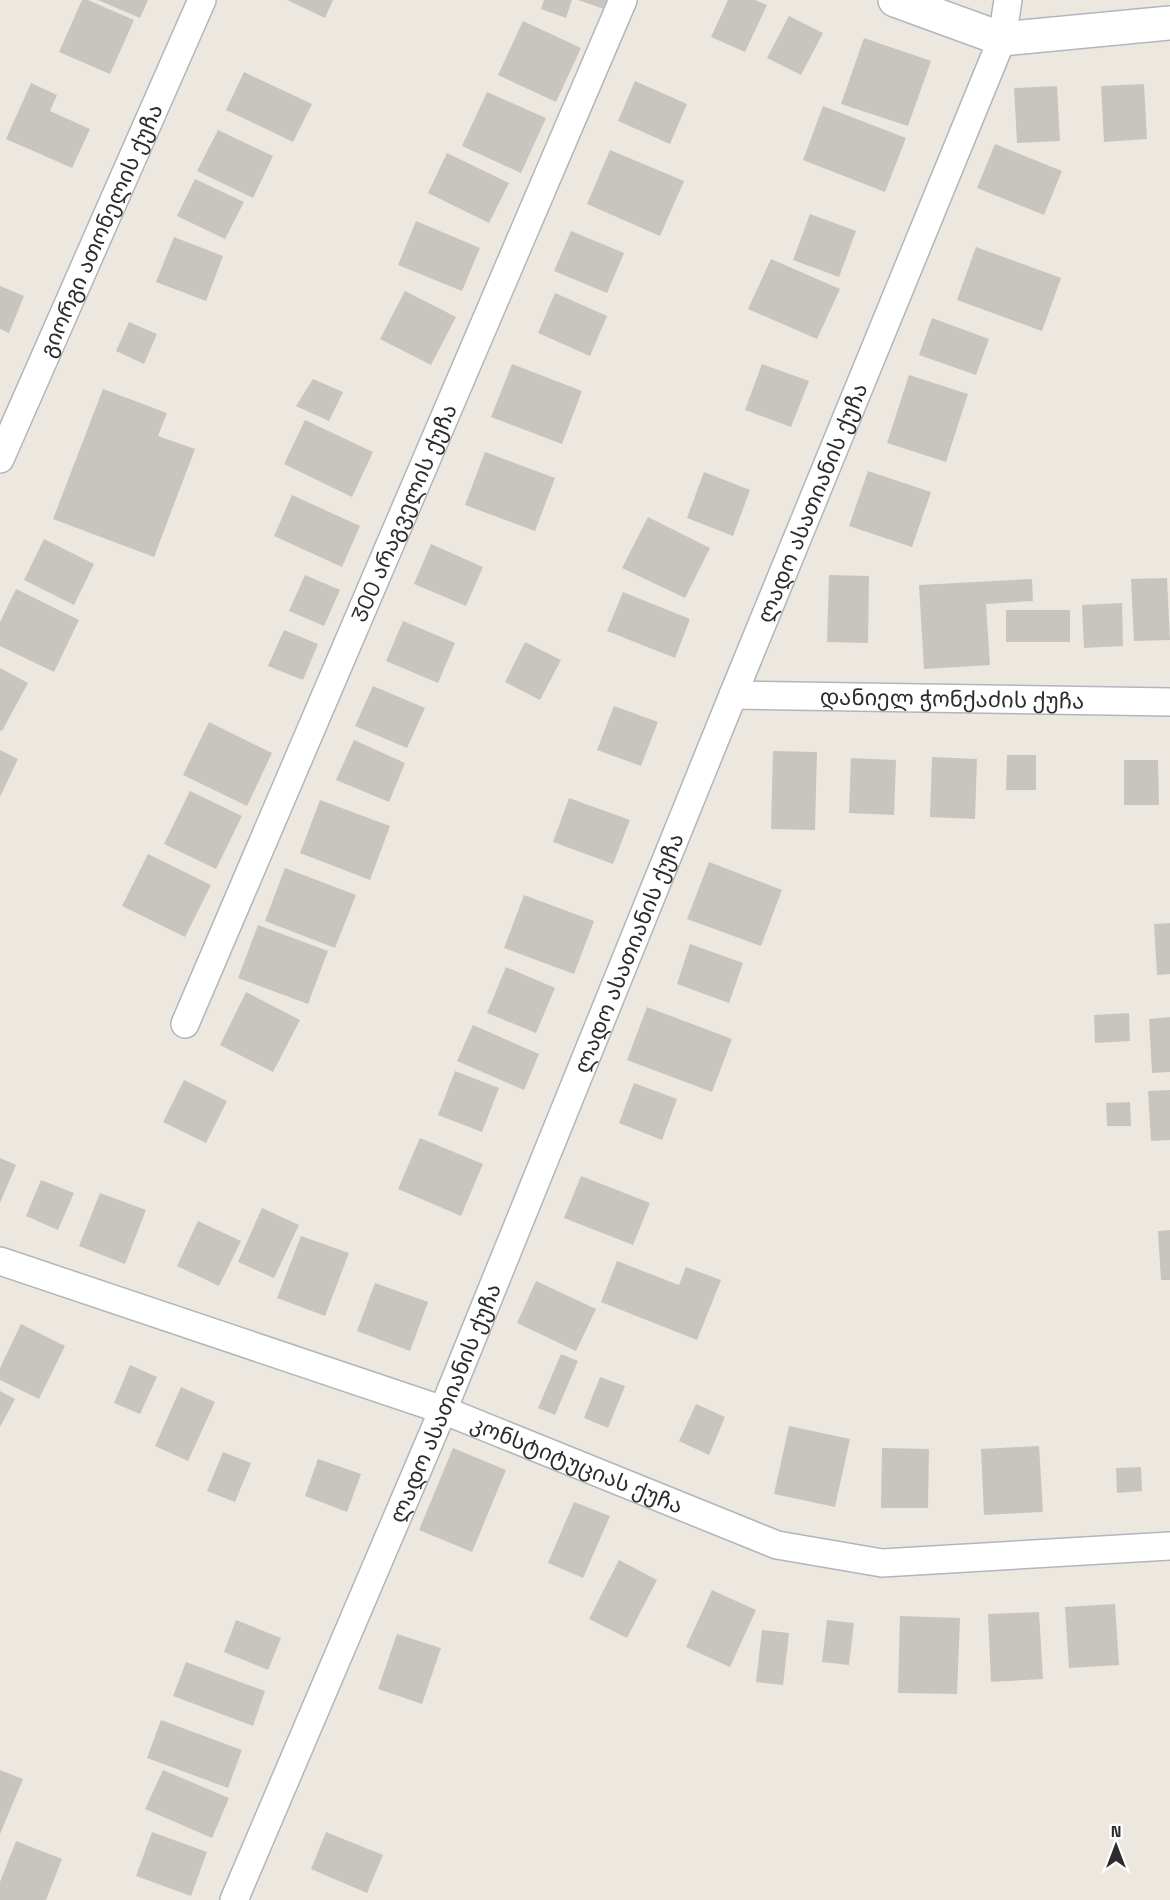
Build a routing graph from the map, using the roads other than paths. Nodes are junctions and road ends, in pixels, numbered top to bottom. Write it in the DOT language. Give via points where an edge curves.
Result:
graph roads {
  1 [pos="201,0"];
  2 [pos="623,0"];
  3 [pos="895,0"];
  4 [pos="1008,0"];
  5 [pos="1170,22"];
  6 [pos="1002,39"];
  7 [pos="0,459"];
  8 [pos="733,695"];
  9 [pos="1170,702"];
  10 [pos="185,1024"];
  11 [pos="0,1260"];
  12 [pos="443,1410"];
  13 [pos="1170,1546"];
  14 [pos="234,1900"];
  1 -- 7 [label="street, გიორგი ათონელის ქუჩა"];
  2 -- 10 [label="street, 300 არაგველის ქუჩა"];
  3 -- 6 [label="street"];
  4 -- 6 [label="street, ლადო ასათიანის ქუჩა"];
  5 -- 6 [label="street"];
  6 -- 8 [label="street, ლადო ასათიანის ქუჩა"];
  8 -- 9 [label="street, დანიელ ჭონქაძის ქუჩა"];
  8 -- 12 [label="street, ლადო ასათიანის ქუჩა"];
  11 -- 12 [label="street, კონსტიტუციას ქუჩა"];
  12 -- 13 [label="street, კონსტიტუციას ქუჩა" via="777,1545 882,1563"];
  12 -- 14 [label="street, ლადო ასათიანის ქუჩა"];
}
